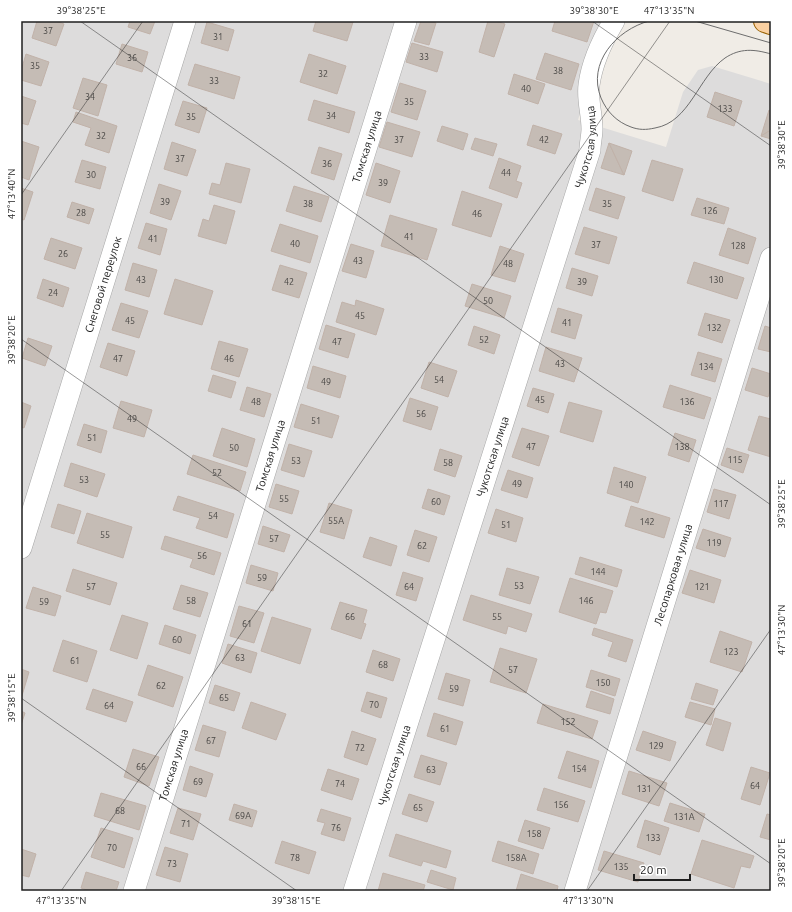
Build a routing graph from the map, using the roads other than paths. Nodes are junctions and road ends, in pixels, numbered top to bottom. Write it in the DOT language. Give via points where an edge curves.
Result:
graph roads {
  1 [pos="185,21"];
  2 [pos="406,21"];
  3 [pos="614,21"];
  4 [pos="765,21"];
  5 [pos="771,23"];
  6 [pos="771,258"];
  7 [pos="21,548"];
  8 [pos="134,891"];
  9 [pos="354,891"];
  10 [pos="574,891"];
  1 -- 7 [label="street, Снеговой переулок"];
  2 -- 8 [label="street, Томская улица"];
  3 -- 9 [label="street, Чукотская улица" via="595,60 589,86 592,128 590,150"];
  4 -- 5 [label="main road"];
  6 -- 10 [label="street, Лесопарковая улица"];
}
